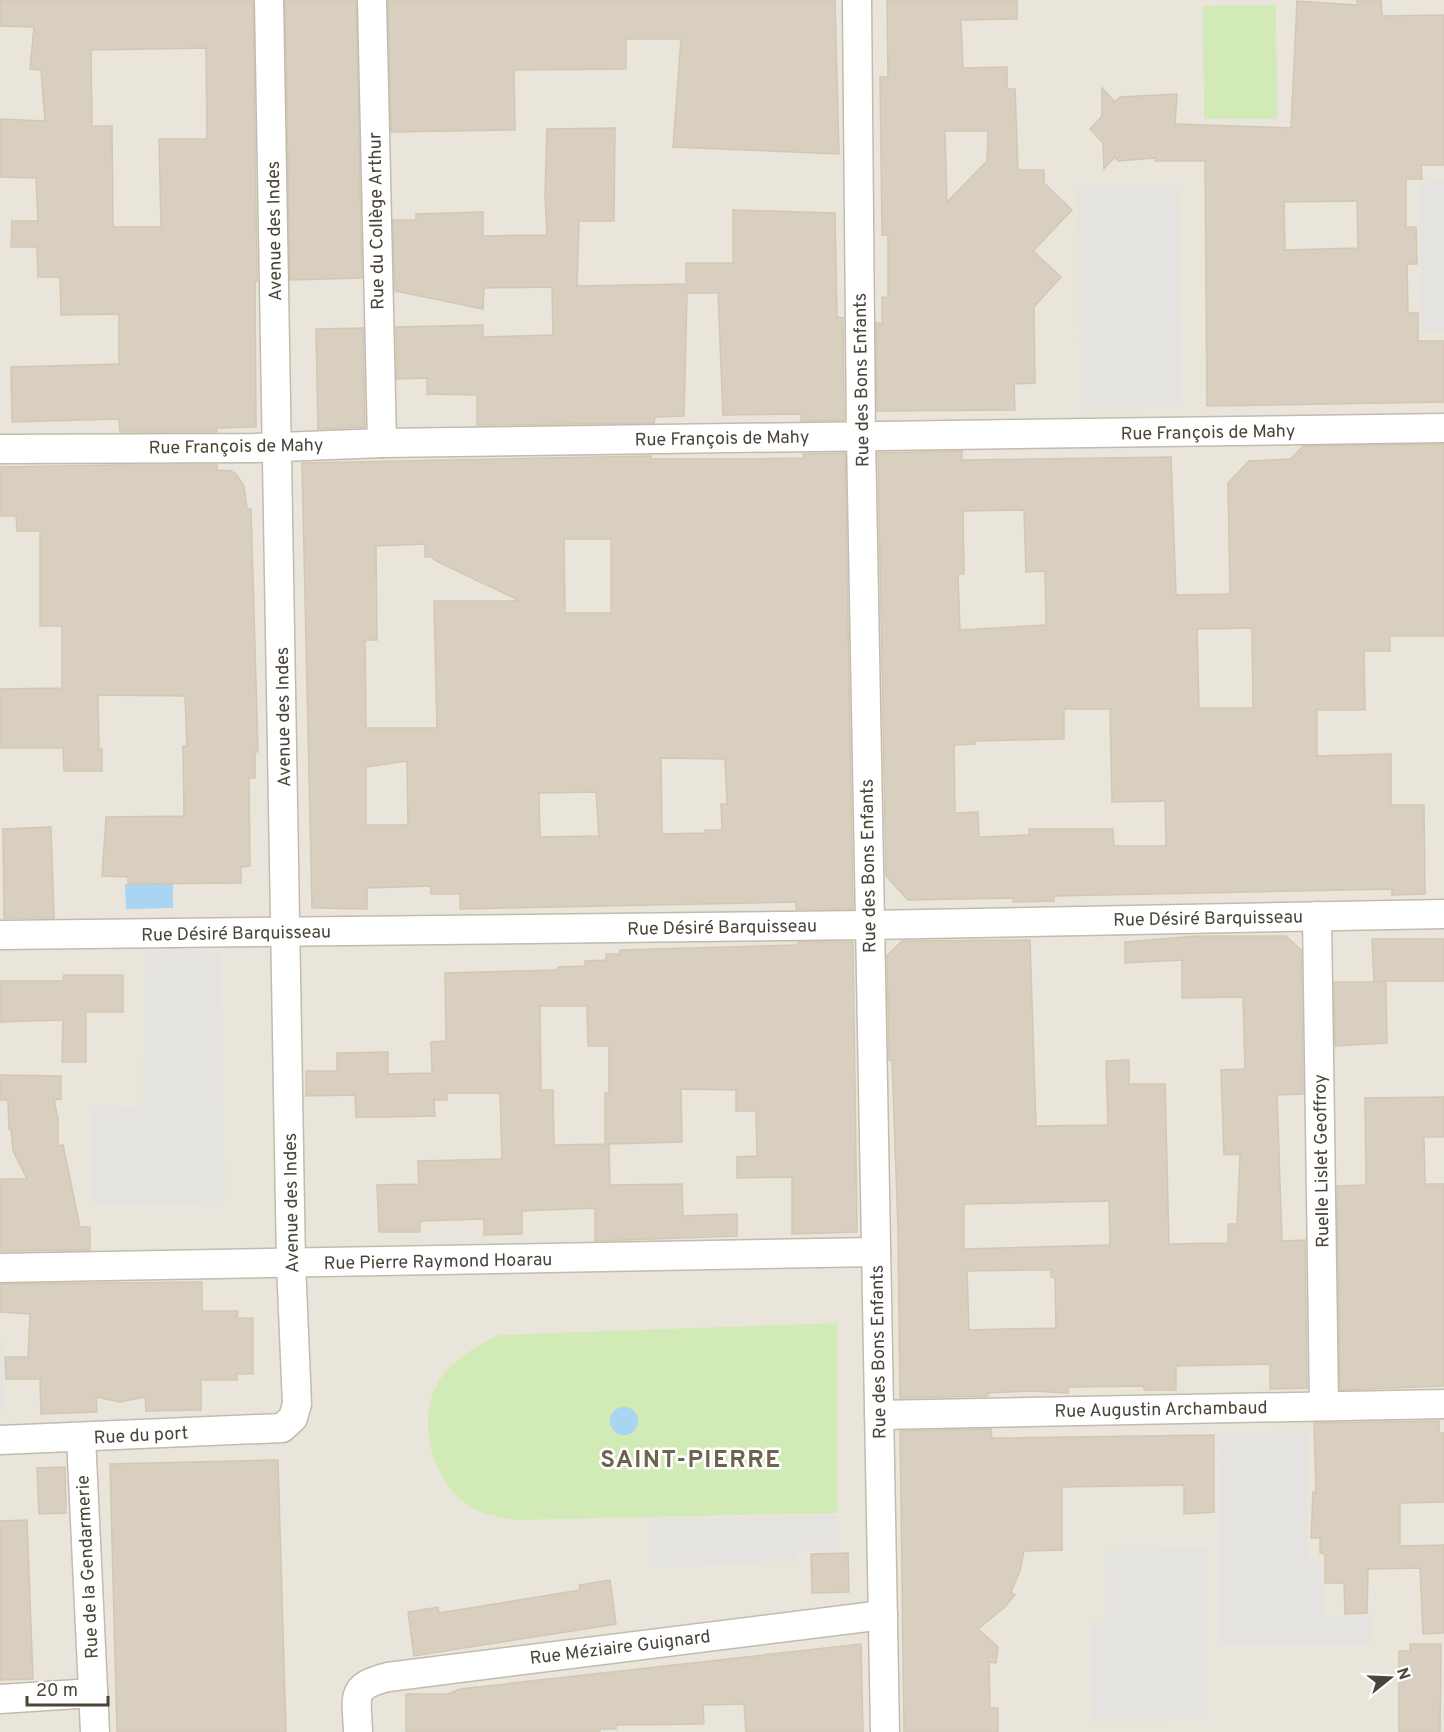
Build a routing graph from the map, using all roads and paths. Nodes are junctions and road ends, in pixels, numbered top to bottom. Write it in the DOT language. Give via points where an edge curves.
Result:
graph roads {
  1 [pos="269,0"];
  2 [pos="372,0"];
  3 [pos="857,0"];
  4 [pos="1444,428"];
  5 [pos="861,436"];
  6 [pos="382,443"];
  7 [pos="279,447"];
  8 [pos="0,449"];
  9 [pos="1444,914"];
  10 [pos="1317,916"];
  11 [pos="869,925"];
  12 [pos="286,932"];
  13 [pos="0,935"];
  14 [pos="876,1252"];
  15 [pos="291,1264"];
  16 [pos="0,1268"];
  17 [pos="1444,1404"];
  18 [pos="1324,1405"];
  19 [pos="879,1415"];
  20 [pos="282,1428"];
  21 [pos="81,1437"];
  22 [pos="0,1440"];
  23 [pos="883,1615"];
  24 [pos="93,1693"];
  25 [pos="0,1699"];
  26 [pos="95,1732"];
  27 [pos="357,1732"];
  28 [pos="885,1732"];
  1 -- 7 [label="street, Avenue des Indes"];
  2 -- 6 [label="street, Rue du Collège Arthur"];
  3 -- 5 [label="street, Rue des Bons Enfants"];
  4 -- 5 [label="street, Rue François de Mahy"];
  5 -- 6 [label="street, Rue François de Mahy"];
  5 -- 11 [label="street, Rue des Bons Enfants"];
  6 -- 7 [label="street, Rue François de Mahy"];
  7 -- 8 [label="street, Rue François de Mahy"];
  7 -- 12 [label="street, Avenue des Indes"];
  9 -- 10 [label="street, Rue Désiré Barquisseau"];
  10 -- 11 [label="street, Rue Désiré Barquisseau"];
  10 -- 18 [label="street, Ruelle Lislet Geoffroy"];
  11 -- 12 [label="street, Rue Désiré Barquisseau"];
  11 -- 14 [label="street, Rue des Bons Enfants"];
  12 -- 13 [label="street, Rue Désiré Barquisseau"];
  12 -- 15 [label="street, Avenue des Indes"];
  14 -- 15 [label="street, Rue Pierre Raymond Hoarau"];
  14 -- 19 [label="street, Rue des Bons Enfants"];
  15 -- 16 [label="street, Rue Pierre Raymond Hoarau"];
  15 -- 20 [label="street, Avenue des Indes" via="297,1404 293,1418"];
  17 -- 18 [label="street, Rue Augustin Archambaud"];
  18 -- 19 [label="street, Rue Augustin Archambaud"];
  19 -- 23 [label="street, Rue des Bons Enfants"];
  20 -- 21 [label="street, Rue du port"];
  21 -- 22 [label="street, Rue du port"];
  21 -- 24 [label="street, Rue de la Gendarmerie"];
  23 -- 27 [label="street, Rue Méziaire Guignard" via="388,1677 366,1682 359,1689"];
  23 -- 28 [label="street, Rue des Bons Enfants"];
  24 -- 25 [label="street"];
  24 -- 26 [label="street, Rue de la Gendarmerie"];
}
